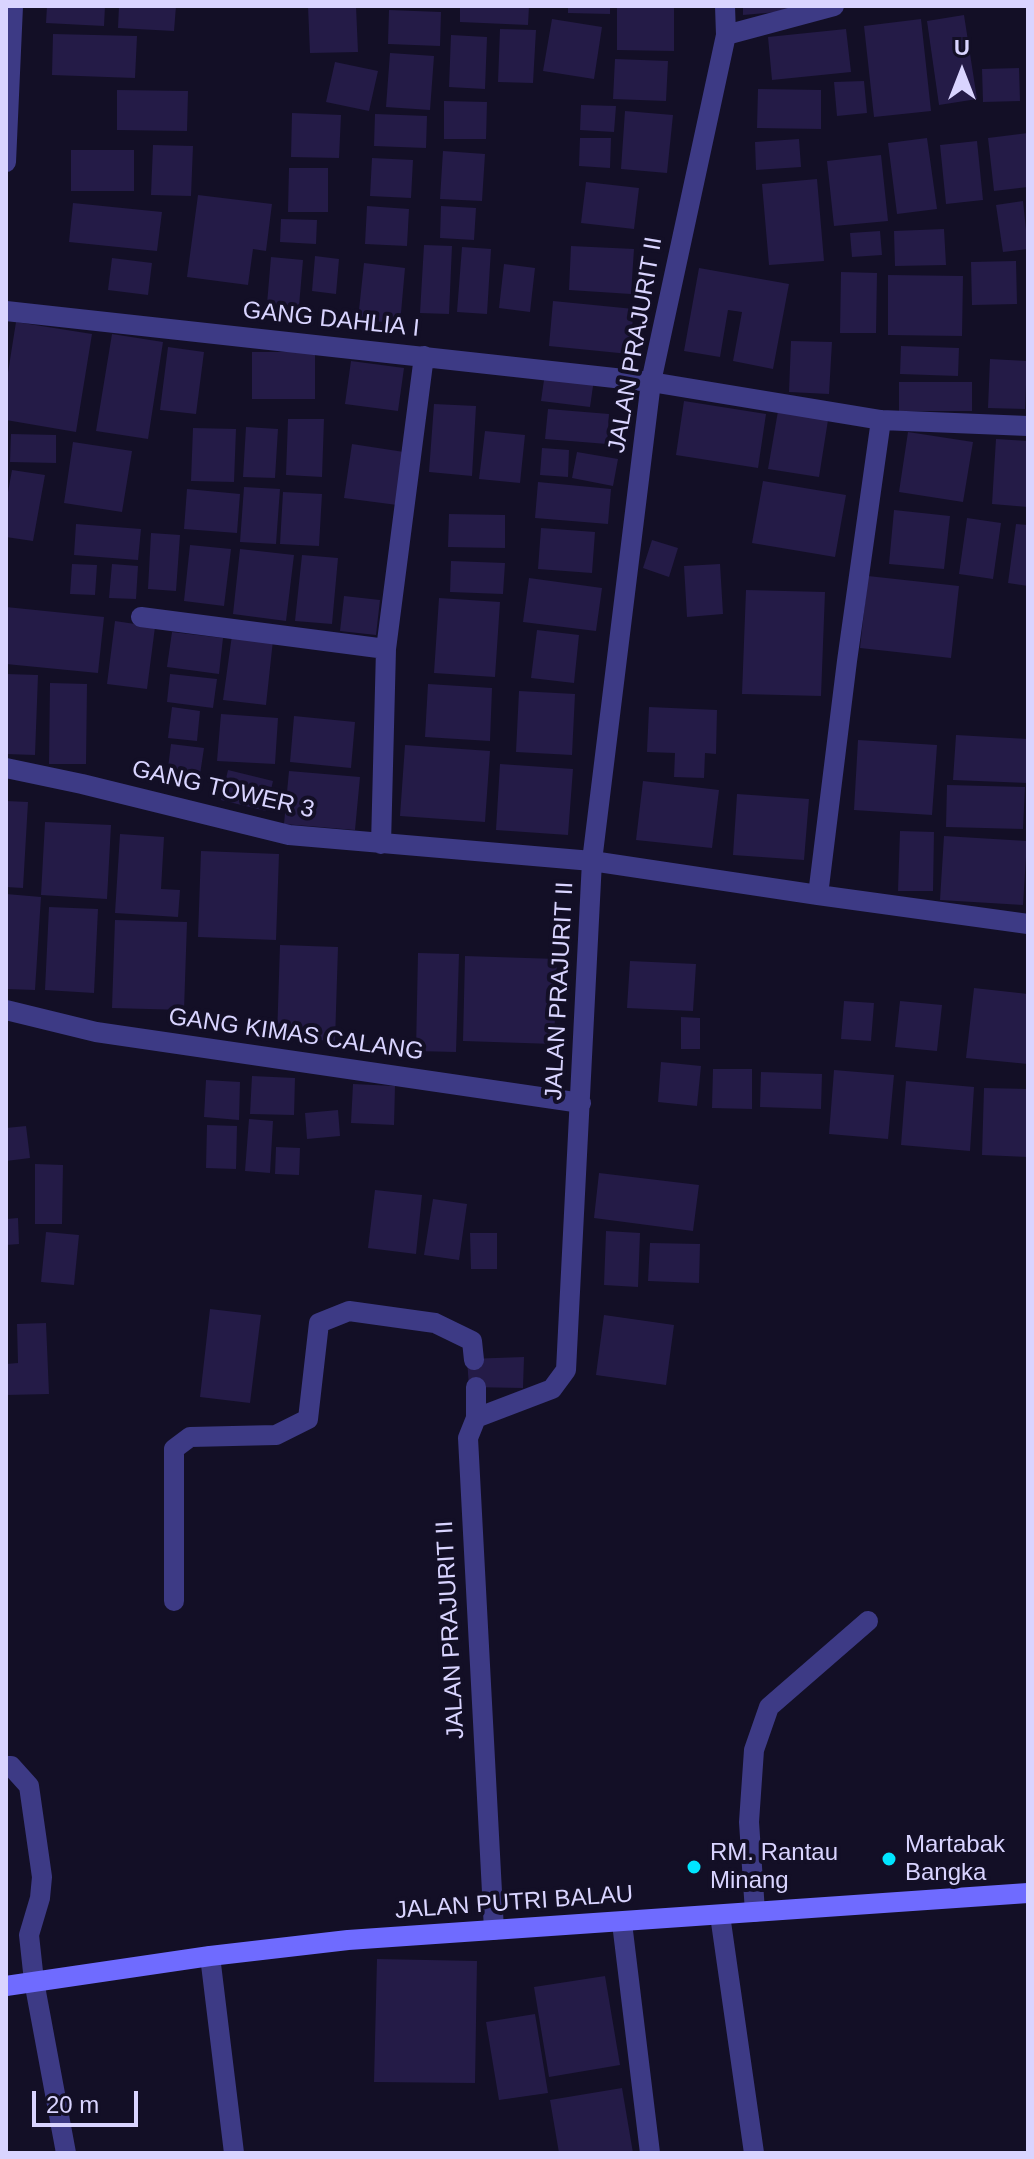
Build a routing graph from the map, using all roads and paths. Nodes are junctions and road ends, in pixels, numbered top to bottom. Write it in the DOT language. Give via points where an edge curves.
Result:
graph roads {
  1 [pos="13,6"];
  2 [pos="725,6"];
  3 [pos="834,6"];
  4 [pos="726,35"];
  5 [pos="6,162"];
  6 [pos="6,311"];
  7 [pos="424,356"];
  8 [pos="651,382"];
  9 [pos="881,420"];
  10 [pos="1028,426"];
  11 [pos="141,617"];
  12 [pos="386,649"];
  13 [pos="6,768"];
  14 [pos="381,844"];
  15 [pos="592,861"];
  16 [pos="818,895"];
  17 [pos="1028,924"];
  18 [pos="6,1010"];
  19 [pos="581,1103"];
  20 [pos="474,1360"];
  21 [pos="476,1387"];
  22 [pos="476,1418"];
  23 [pos="174,1601"];
  24 [pos="868,1621"];
  25 [pos="6,1766"];
  26 [pos="1028,1893"];
  27 [pos="755,1912"];
  28 [pos="720,1915"];
  29 [pos="622,1923"];
  30 [pos="494,1930"];
  31 [pos="210,1956"];
  32 [pos="34,1981"];
  33 [pos="6,1986"];
  34 [pos="66,2153"];
  35 [pos="234,2153"];
  36 [pos="650,2153"];
  37 [pos="754,2153"];
  1 -- 5 [label="street"];
  2 -- 4 [label="street, JALAN PRAJURIT II"];
  3 -- 4 [label="street"];
  4 -- 8 [label="street, JALAN PRAJURIT II"];
  6 -- 7 [label="street, GANG DAHLIA I"];
  7 -- 8 [label="street, GANG DAHLIA I"];
  7 -- 12 [label="street"];
  8 -- 9 [label="street, GANG DAHLIA I"];
  8 -- 15 [label="street, JALAN PRAJURIT II"];
  9 -- 10 [label="street, GANG DAHLIA I"];
  9 -- 16 [label="street"];
  11 -- 12 [label="street"];
  12 -- 14 [label="street"];
  13 -- 14 [label="street, GANG TOWER 3" via="289,835"];
  14 -- 15 [label="street, GANG TOWER 3"];
  15 -- 16 [label="street, GANG TOWER 3"];
  15 -- 19 [label="street, JALAN PRAJURIT II"];
  16 -- 17 [label="street, GANG TOWER 3"];
  18 -- 19 [label="street, GANG KIMAS CALANG" via="96,1032"];
  19 -- 22 [label="street, JALAN PRAJURIT II" via="566,1370 552,1389"];
  20 -- 23 [label="street" via="472,1341 435,1323 349,1311 319,1323 308,1419 276,1435 190,1437 174,1449"];
  21 -- 22 [label="street"];
  22 -- 30 [label="street, JALAN PRAJURIT II" via="468,1438 468,1463"];
  24 -- 27 [label="street" via="769,1707 754,1750 749,1822"];
  25 -- 32 [label="street" via="29,1786 42,1877 29,1935"];
  26 -- 27 [label="main road, JALAN PUTRI BALAU"];
  27 -- 28 [label="main road, JALAN PUTRI BALAU"];
  28 -- 29 [label="main road, JALAN PUTRI BALAU"];
  28 -- 37 [label="street"];
  29 -- 30 [label="main road, JALAN PUTRI BALAU"];
  29 -- 36 [label="street"];
  30 -- 31 [label="main road, JALAN PUTRI BALAU"];
  31 -- 32 [label="main road, JALAN PUTRI BALAU"];
  31 -- 35 [label="street"];
  32 -- 33 [label="main road, JALAN PUTRI BALAU"];
  32 -- 34 [label="street"];
}
